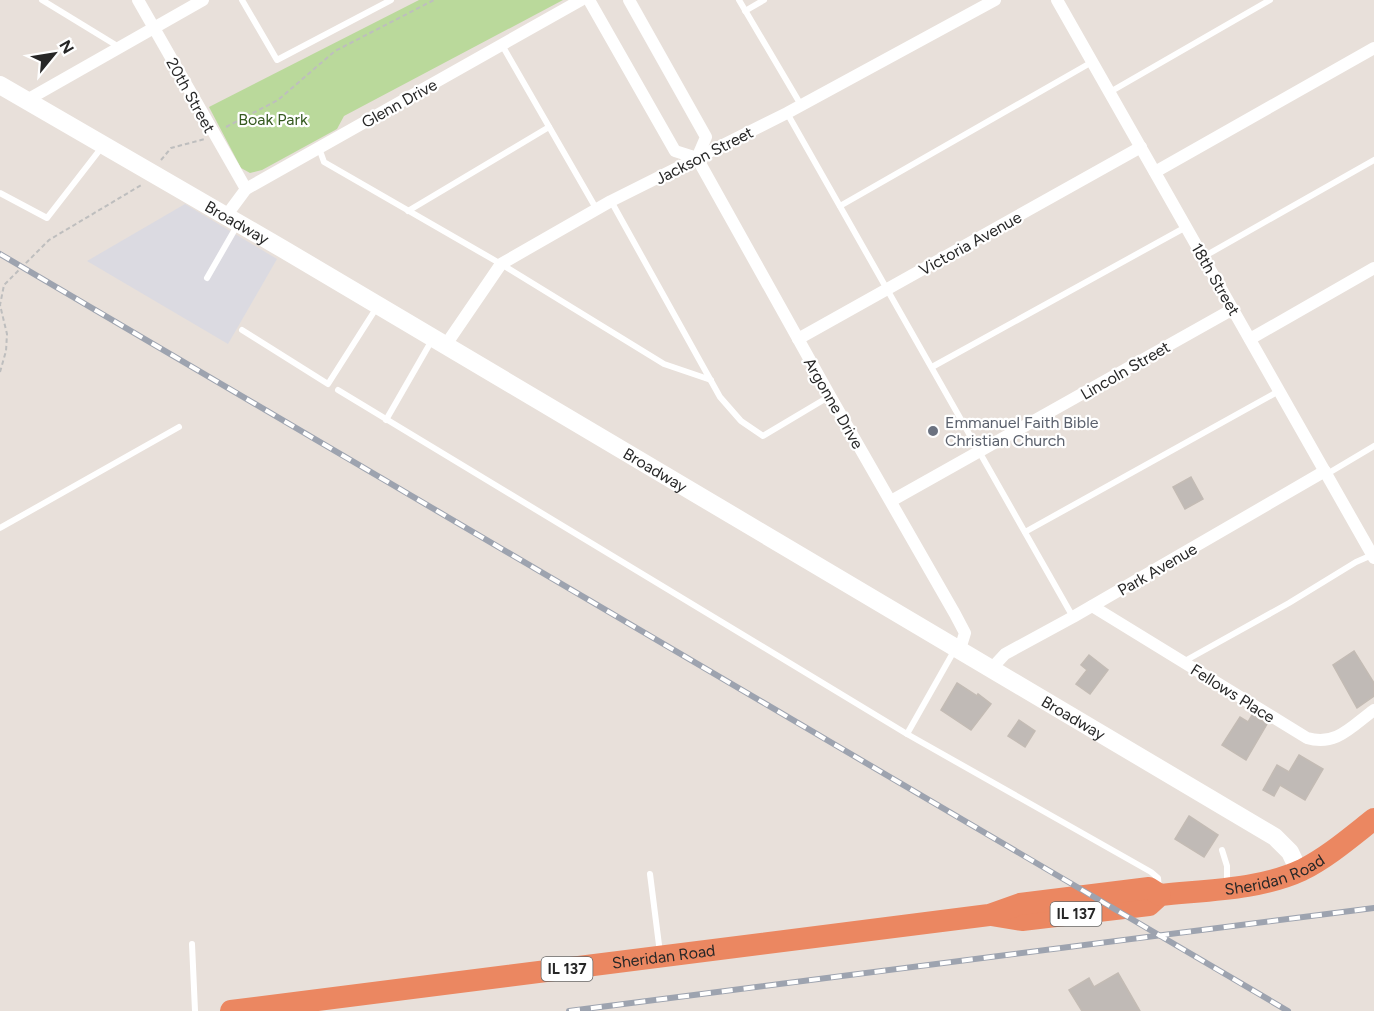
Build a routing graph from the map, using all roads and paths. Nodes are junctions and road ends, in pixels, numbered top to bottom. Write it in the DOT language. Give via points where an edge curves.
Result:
graph roads {
  1 [pos="42,0"];
  2 [pos="138,0"];
  3 [pos="203,0"];
  4 [pos="242,0"];
  5 [pos="391,0"];
  6 [pos="434,0"];
  7 [pos="581,0"];
  8 [pos="589,0"];
  9 [pos="629,0"];
  10 [pos="739,0"];
  11 [pos="765,0"];
  12 [pos="995,0"];
  13 [pos="1057,0"];
  14 [pos="1270,0"];
  15 [pos="745,11"];
  16 [pos="154,28"];
  17 [pos="502,45"];
  18 [pos="119,48"];
  19 [pos="1374,48"];
  20 [pos="1092,62"];
  21 [pos="0,85"];
  22 [pos="1110,92"];
  23 [pos="27,100"];
  24 [pos="801,106"];
  25 [pos="787,113"];
  26 [pos="228,126"];
  27 [pos="549,127"];
  28 [pos="209,137"];
  29 [pos="104,145"];
  30 [pos="1141,147"];
  31 [pos="319,148"];
  32 [pos="697,158"];
  33 [pos="1374,160"];
  34 [pos="159,164"];
  35 [pos="1155,172"];
  36 [pos="147,181"];
  37 [pos="246,189"];
  38 [pos="0,194"];
  39 [pos="611,201"];
  40 [pos="840,206"];
  41 [pos="597,210"];
  42 [pos="408,211"];
  43 [pos="232,220"];
  44 [pos="1186,227"];
  45 [pos="1203,257"];
  46 [pos="501,264"];
  47 [pos="1374,268"];
  48 [pos="207,278"];
  49 [pos="888,289"];
  50 [pos="377,306"];
  51 [pos="1233,309"];
  52 [pos="242,330"];
  53 [pos="798,339"];
  54 [pos="1250,339"];
  55 [pos="439,343"];
  56 [pos="932,367"];
  57 [pos="0,372"];
  58 [pos="711,380"];
  59 [pos="338,390"];
  60 [pos="1279,391"];
  61 [pos="830,396"];
  62 [pos="386,420"];
  63 [pos="179,427"];
  64 [pos="1374,446"];
  65 [pos="980,453"];
  66 [pos="1326,473"];
  67 [pos="891,501"];
  68 [pos="0,528"];
  69 [pos="1025,532"];
  70 [pos="1373,555"];
  71 [pos="1092,606"];
  72 [pos="1073,617"];
  73 [pos="958,648"];
  74 [pos="1183,662"];
  75 [pos="992,668"];
  76 [pos="1374,710"];
  77 [pos="907,734"];
  78 [pos="1374,819"];
  79 [pos="1222,850"];
  80 [pos="1299,871"];
  81 [pos="650,874"];
  82 [pos="1227,887"];
  83 [pos="1160,895"];
  84 [pos="192,944"];
  85 [pos="660,956"];
  86 [pos="195,1011"];
  87 [pos="231,1011"];
  1 -- 18 [label="lane"];
  2 -- 16 [label="street, 20th Street"];
  3 -- 16 [label="street"];
  4 -- 5 [label="lane" via="277,60"];
  6 -- 26 [label="path" via="335,51 278,100"];
  7 -- 17 [label="street, Glenn Drive"];
  8 -- 32 [label="street" via="675,151"];
  9 -- 32 [label="street" via="706,137"];
  10 -- 15 [label="lane"];
  11 -- 15 [label="lane"];
  12 -- 24 [label="street, Jackson Street"];
  13 -- 20 [label="street, 18th Street"];
  14 -- 22 [label="lane"];
  15 -- 24 [label="lane"];
  16 -- 18 [label="street"];
  16 -- 37 [label="street, 20th Street"];
  17 -- 27 [label="lane"];
  17 -- 31 [label="street, Glenn Drive"];
  18 -- 23 [label="street"];
  19 -- 35 [label="street"];
  20 -- 22 [label="street, 18th Street"];
  20 -- 40 [label="lane"];
  21 -- 23 [label="street, Broadway"];
  22 -- 30 [label="street, 18th Street"];
  23 -- 29 [label="street, Broadway"];
  24 -- 25 [label="street, Jackson Street"];
  25 -- 32 [label="street, Jackson Street"];
  25 -- 40 [label="lane"];
  27 -- 41 [label="lane"];
  27 -- 42 [label="lane"];
  28 -- 34 [label="path" via="171,148"];
  29 -- 38 [label="lane" via="47,218"];
  29 -- 43 [label="street, Broadway"];
  30 -- 35 [label="street, 18th Street"];
  30 -- 49 [label="street, Victoria Avenue"];
  31 -- 37 [label="street, Glenn Drive"];
  31 -- 42 [label="lane" via="324,162"];
  32 -- 39 [label="street, Jackson Street"];
  32 -- 53 [label="street, Argonne Drive"];
  33 -- 45 [label="lane"];
  35 -- 44 [label="street, 18th Street"];
  36 -- 57 [label="path" via="49,240 4,285 0,305 7,334"];
  37 -- 43 [label="street, Glenn Drive"];
  39 -- 41 [label="street, Jackson Street"];
  39 -- 58 [label="lane"];
  40 -- 49 [label="lane"];
  41 -- 46 [label="street, Jackson Street"];
  42 -- 46 [label="lane"];
  43 -- 48 [label="lane"];
  43 -- 50 [label="street, Broadway"];
  44 -- 45 [label="street, 18th Street"];
  44 -- 56 [label="lane"];
  45 -- 51 [label="street, 18th Street"];
  46 -- 55 [label="street, Jackson Street"];
  46 -- 58 [label="lane" via="664,364"];
  47 -- 54 [label="street"];
  49 -- 53 [label="street, Victoria Avenue"];
  49 -- 56 [label="lane"];
  50 -- 52 [label="lane" via="328,384"];
  50 -- 55 [label="street, Broadway"];
  51 -- 54 [label="street, 18th Street"];
  51 -- 65 [label="street, Lincoln Street"];
  53 -- 61 [label="street, Argonne Drive"];
  54 -- 60 [label="street, 18th Street"];
  55 -- 62 [label="lane"];
  55 -- 73 [label="street, Broadway"];
  56 -- 65 [label="lane"];
  58 -- 61 [label="lane" via="741,421 763,436"];
  59 -- 62 [label="lane"];
  60 -- 66 [label="street, 18th Street"];
  60 -- 69 [label="lane"];
  61 -- 67 [label="street, Argonne Drive"];
  62 -- 77 [label="lane"];
  63 -- 68 [label="lane"];
  64 -- 66 [label="lane"];
  65 -- 67 [label="street, Lincoln Street"];
  65 -- 69 [label="lane"];
  66 -- 70 [label="street, 18th Street"];
  66 -- 71 [label="street, Park Avenue"];
  67 -- 73 [label="street, Argonne Drive" via="965,633"];
  69 -- 72 [label="lane"];
  70 -- 74 [label="lane"];
  71 -- 72 [label="street, Park Avenue"];
  71 -- 74 [label="street, Fellows Place"];
  72 -- 75 [label="street, Park Avenue" via="1005,654"];
  73 -- 75 [label="street, Broadway"];
  73 -- 77 [label="lane"];
  74 -- 76 [label="street, Fellows Place" via="1318,742 1335,739"];
  75 -- 80 [label="street, Broadway" via="1275,837 1290,852"];
  77 -- 83 [label="lane" via="1151,872 1158,878"];
  78 -- 80 [label="highway, Sheridan Road / IL 137" via="1326,856"];
  79 -- 82 [label="lane"];
  80 -- 82 [label="highway, Sheridan Road / IL 137"];
  81 -- 85 [label="lane"];
  82 -- 83 [label="highway, Sheridan Road / IL 137"];
  83 -- 85 [label="highway, Sheridan Road / IL 137" via="1149,888 1020,904 989,915"];
  84 -- 86 [label="lane"];
  85 -- 87 [label="highway, Sheridan Road / IL 137"];
}
